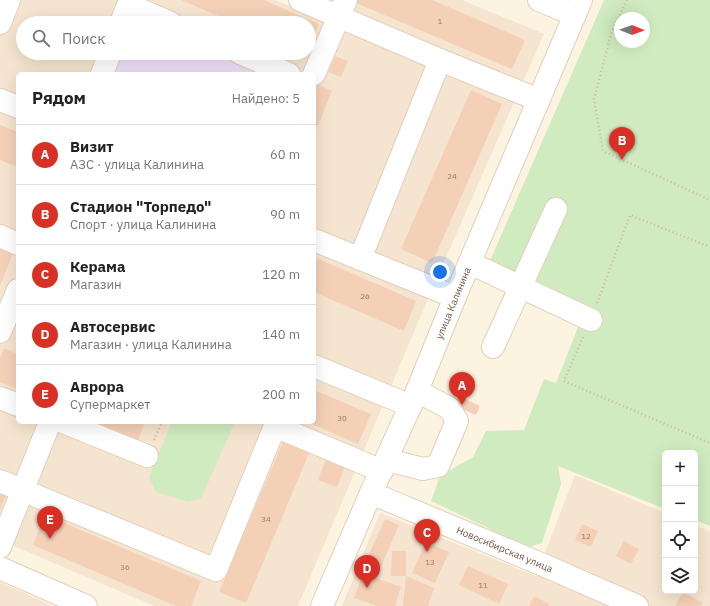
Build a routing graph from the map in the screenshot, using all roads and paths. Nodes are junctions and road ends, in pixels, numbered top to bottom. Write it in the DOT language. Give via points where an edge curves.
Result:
graph roads {
  1 [pos="9,0"];
  2 [pos="300,0"];
  3 [pos="538,0"];
  4 [pos="628,0"];
  5 [pos="578,7"];
  6 [pos="342,8"];
  7 [pos="127,9"];
  8 [pos="149,16"];
  9 [pos="0,23"];
  10 [pos="107,60"];
  11 [pos="256,60"];
  12 [pos="440,60"];
  13 [pos="103,72"];
  14 [pos="284,72"];
  15 [pos="315,72"];
  16 [pos="0,100"];
  17 [pos="539,100"];
  18 [pos="16,106"];
  19 [pos="710,200"];
  20 [pos="556,209"];
  21 [pos="0,236"];
  22 [pos="316,241"];
  23 [pos="16,243"];
  24 [pos="710,248"];
  25 [pos="360,259"];
  26 [pos="470,263"];
  27 [pos="521,287"];
  28 [pos="16,297"];
  29 [pos="455,297"];
  30 [pos="591,320"];
  31 [pos="8,323"];
  32 [pos="493,347"];
  33 [pos="316,367"];
  34 [pos="0,398"];
  35 [pos="414,399"];
  36 [pos="16,404"];
  37 [pos="49,424"];
  38 [pos="68,424"];
  39 [pos="710,443"];
  40 [pos="147,456"];
  41 [pos="384,465"];
  42 [pos="0,481"];
  43 [pos="22,491"];
  44 [pos="371,493"];
  45 [pos="0,547"];
  46 [pos="0,568"];
  47 [pos="86,606"];
  48 [pos="322,606"];
  49 [pos="637,606"];
  1 -- 9 [label="street"];
  2 -- 6 [label="street"];
  3 -- 5 [label="street"];
  4 -- 19 [label="path" via="612,31 594,99 603,150"];
  5 -- 17 [label="street, улица Калинина"];
  6 -- 12 [label="street"];
  6 -- 15 [label="street"];
  7 -- 8 [label="street"];
  10 -- 13 [label="street"];
  11 -- 14 [label="street"];
  12 -- 17 [label="street"];
  12 -- 25 [label="street"];
  16 -- 18 [label="street"];
  17 -- 26 [label="street, улица Калинина"];
  20 -- 27 [label="street"];
  21 -- 23 [label="street"];
  22 -- 25 [label="street"];
  24 -- 30 [label="path" via="630,215"];
  25 -- 29 [label="street"];
  26 -- 27 [label="street"];
  26 -- 29 [label="street, улица Калинина"];
  27 -- 30 [label="street"];
  27 -- 32 [label="street"];
  28 -- 31 [label="street"];
  29 -- 35 [label="street, улица Калинина"];
  30 -- 39 [label="path" via="564,381"];
  33 -- 35 [label="street"];
  34 -- 36 [label="street"];
  35 -- 41 [label="street, улица Калинина"];
  35 -- 41 [label="street" via="449,408 457,421 438,466 423,469"];
  37 -- 43 [label="street"];
  38 -- 40 [label="street"];
  41 -- 43 [label="street" via="275,426 216,570"];
  41 -- 44 [label="street, улица Калинина"];
  42 -- 43 [label="street"];
  43 -- 45 [label="street"];
  44 -- 48 [label="street, улица Калинина"];
  44 -- 49 [label="street, Новосибирская улица"];
  46 -- 47 [label="street"];
}
